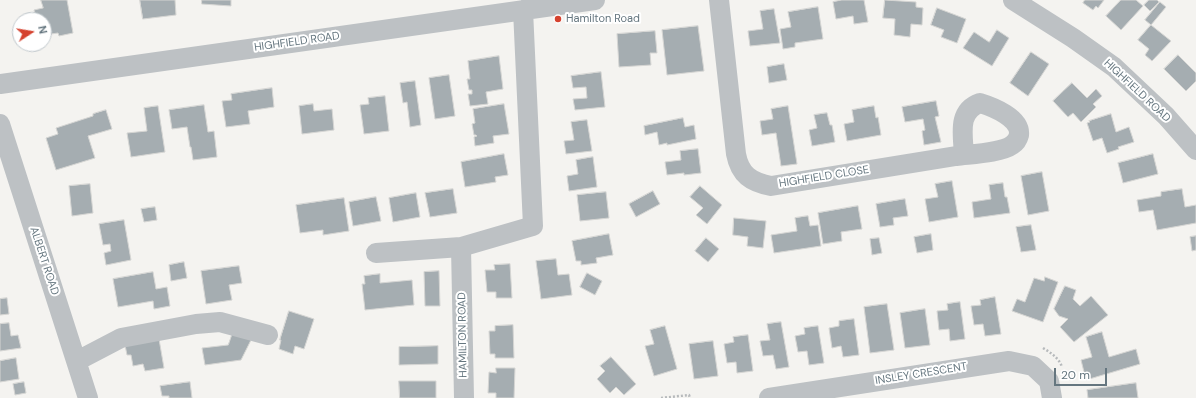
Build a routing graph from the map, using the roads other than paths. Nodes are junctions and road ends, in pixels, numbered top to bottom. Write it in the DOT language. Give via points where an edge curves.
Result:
graph roads {
  1 [pos="595,0"];
  2 [pos="719,0"];
  3 [pos="1013,0"];
  4 [pos="523,10"];
  5 [pos="0,84"];
  6 [pos="0,124"];
  7 [pos="1196,150"];
  8 [pos="964,155"];
  9 [pos="462,247"];
  10 [pos="376,253"];
  11 [pos="268,335"];
  12 [pos="77,361"];
  13 [pos="88,398"];
  14 [pos="464,398"];
  15 [pos="770,398"];
  16 [pos="1052,398"];
  1 -- 4 [label="street, HIGHFIELD ROAD"];
  2 -- 8 [label="street, HIGHFIELD CLOSE" via="737,163 757,184 770,186"];
  3 -- 7 [label="street, HIGHFIELD ROAD" via="1114,68 1166,116"];
  4 -- 5 [label="street, HIGHFIELD ROAD"];
  4 -- 9 [label="street" via="534,226"];
  6 -- 12 [label="street, ALBERT ROAD"];
  9 -- 10 [label="street"];
  9 -- 14 [label="street, HAMILTON ROAD"];
  11 -- 12 [label="street" via="220,322 196,324 121,338"];
  12 -- 13 [label="street, ALBERT ROAD"];
  15 -- 16 [label="street, INSLEY CRESCENT" via="1009,361 1033,366 1049,381"];
}
